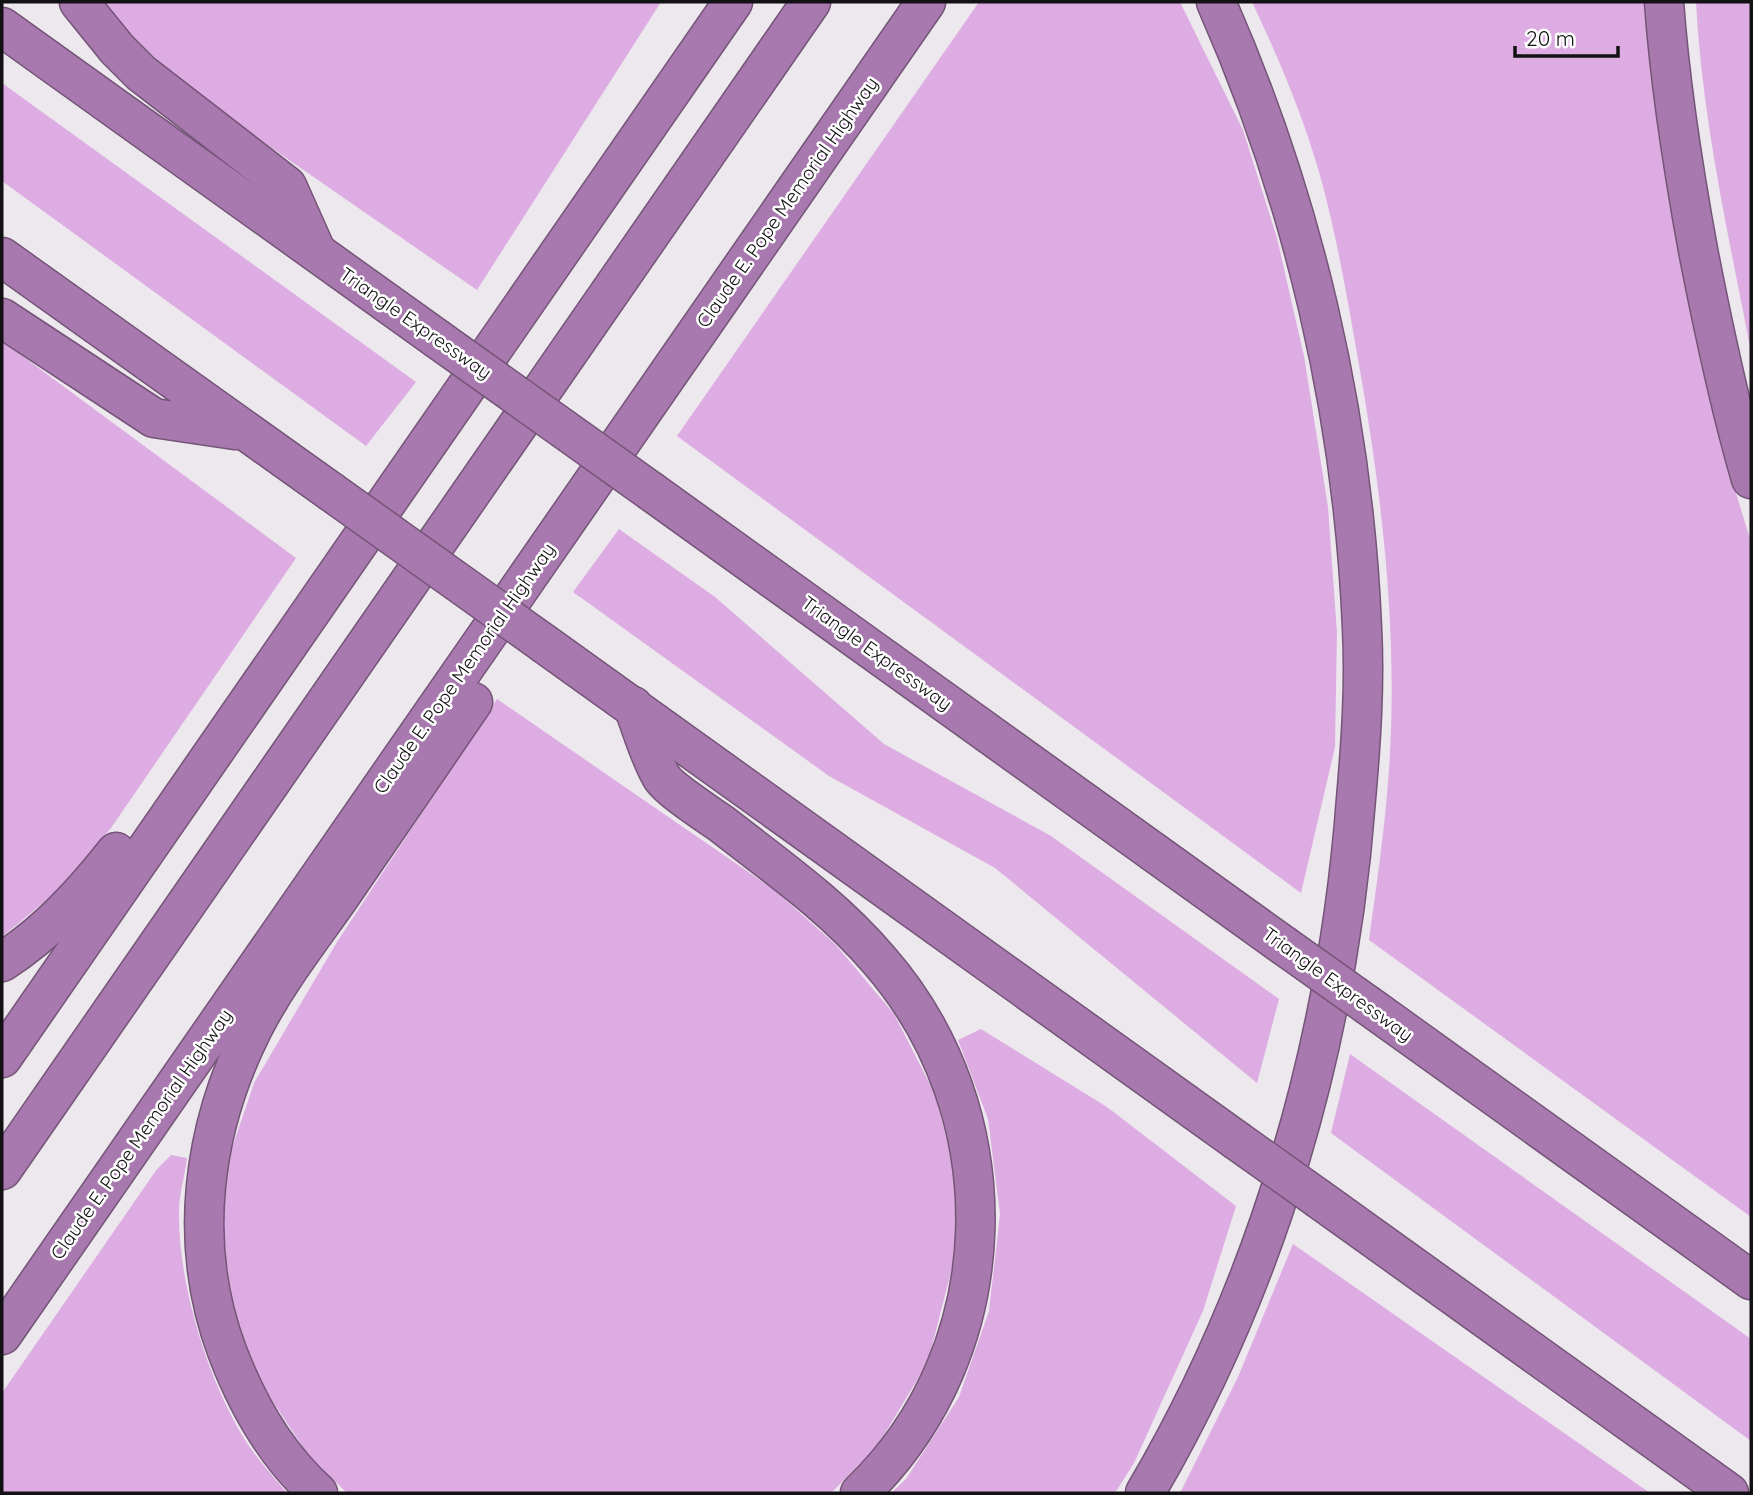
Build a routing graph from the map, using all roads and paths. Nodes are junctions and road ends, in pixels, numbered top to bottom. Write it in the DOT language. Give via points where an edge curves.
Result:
graph roads {
  1 [pos="79,2"];
  2 [pos="703,2"];
  3 [pos="733,2"];
  4 [pos="811,2"];
  5 [pos="926,2"];
  6 [pos="1216,2"];
  7 [pos="1664,2"];
  8 [pos="2,27"];
  9 [pos="620,166"];
  10 [pos="317,253"];
  11 [pos="2,257"];
  12 [pos="2,317"];
  13 [pos="244,432"];
  14 [pos="1751,479"];
  15 [pos="314,607"];
  16 [pos="488,633"];
  17 [pos="633,706"];
  18 [pos="2,962"];
  19 [pos="2,1058"];
  20 [pos="2,1170"];
  21 [pos="1751,1280"];
  22 [pos="2,1335"];
  23 [pos="318,1493"];
  24 [pos="860,1493"];
  25 [pos="1145,1493"];
  26 [pos="1729,1493"];
  1 -- 10 [label="highway" via="141,73 287,186"];
  2 -- 9 [label="highway" via="632,111"];
  3 -- 9 [label="highway"];
  4 -- 20 [label="highway"];
  5 -- 16 [label="highway, Claude E. Pope Memorial Highway"];
  6 -- 25 [label="highway" via="1275,149 1326,340 1356,530 1362,728 1343,925 1303,1118 1241,1297"];
  7 -- 14 [label="highway" via="1692,217 1724,376"];
  8 -- 10 [label="highway, Triangle Expressway"];
  9 -- 15 [label="highway"];
  10 -- 21 [label="highway, Triangle Expressway, bridge"];
  11 -- 13 [label="highway"];
  12 -- 13 [label="highway" via="154,418"];
  13 -- 17 [label="highway, bridge"];
  15 -- 18 [label="highway" via="262,649 85,891"];
  15 -- 19 [label="highway"];
  16 -- 22 [label="highway, Claude E. Pope Memorial Highway"];
  16 -- 23 [label="highway" via="477,697 255,1025 221,1103 209,1154 205,1244 220,1332 255,1413 280,1451"];
  17 -- 24 [label="highway" via="662,778 799,883 879,960 939,1051 960,1108 976,1196 971,1286 960,1329 925,1411 900,1449"];
  17 -- 26 [label="highway, bridge"];
}
